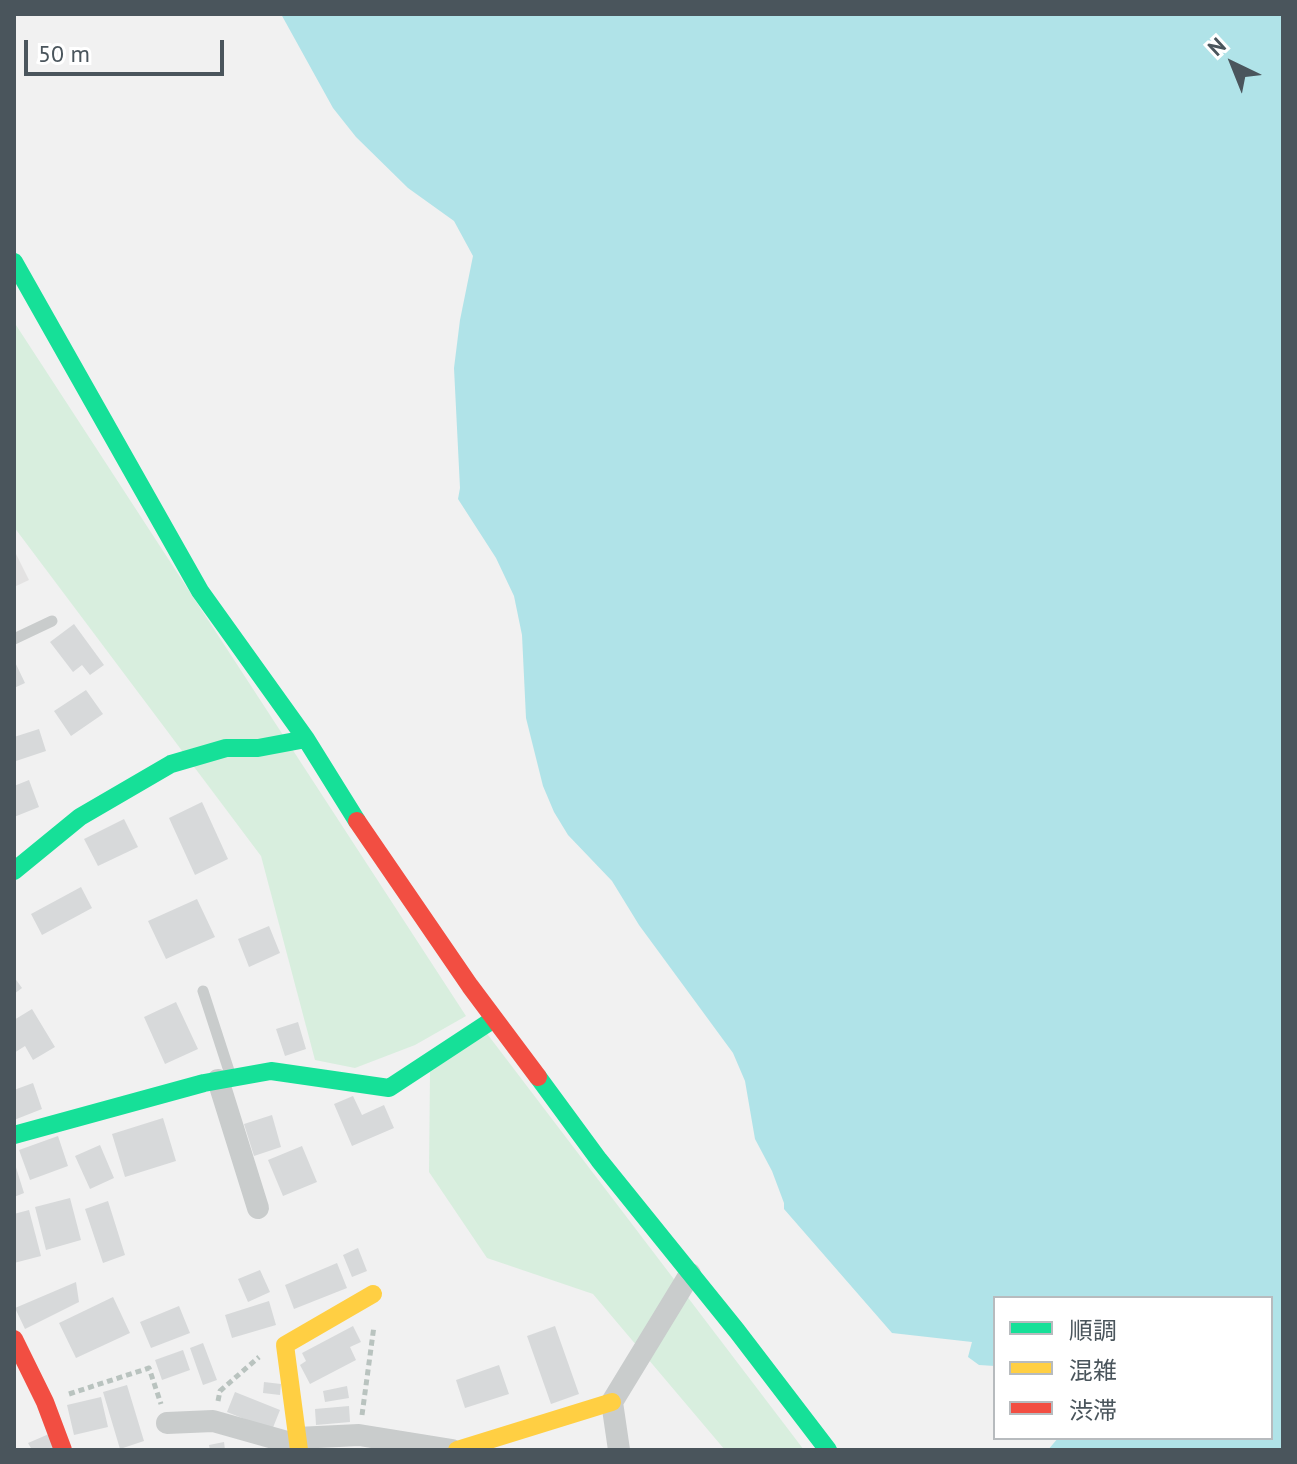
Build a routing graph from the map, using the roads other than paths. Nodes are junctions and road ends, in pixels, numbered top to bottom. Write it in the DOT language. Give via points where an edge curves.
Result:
graph roads {
  1 [pos="14,262"];
  2 [pos="52,621"];
  3 [pos="14,639"];
  4 [pos="306,739"];
  5 [pos="14,871"];
  6 [pos="203,991"];
  7 [pos="494,1019"];
  8 [pos="224,1079"];
  9 [pos="14,1135"];
  10 [pos="258,1208"];
  11 [pos="690,1274"];
  12 [pos="373,1294"];
  13 [pos="14,1339"];
  14 [pos="612,1402"];
  15 [pos="167,1423"];
  16 [pos="298,1445"];
  17 [pos="63,1450"];
  18 [pos="454,1450"];
  19 [pos="619,1450"];
  20 [pos="828,1450"];
  1 -- 4 [label="street" via="200,591"];
  2 -- 3 [label="lane"];
  4 -- 5 [label="street" via="226,748 171,764 80,817"];
  4 -- 7 [label="street"];
  6 -- 8 [label="lane"];
  7 -- 8 [label="street" via="389,1088 271,1071"];
  7 -- 11 [label="street"];
  8 -- 9 [label="street"];
  8 -- 10 [label="street"];
  11 -- 14 [label="street"];
  11 -- 20 [label="street"];
  12 -- 16 [label="street" via="285,1345"];
  13 -- 17 [label="street"];
  14 -- 18 [label="street"];
  14 -- 19 [label="street"];
  15 -- 16 [label="street" via="213,1421"];
  16 -- 18 [label="street" via="359,1435"];
}
